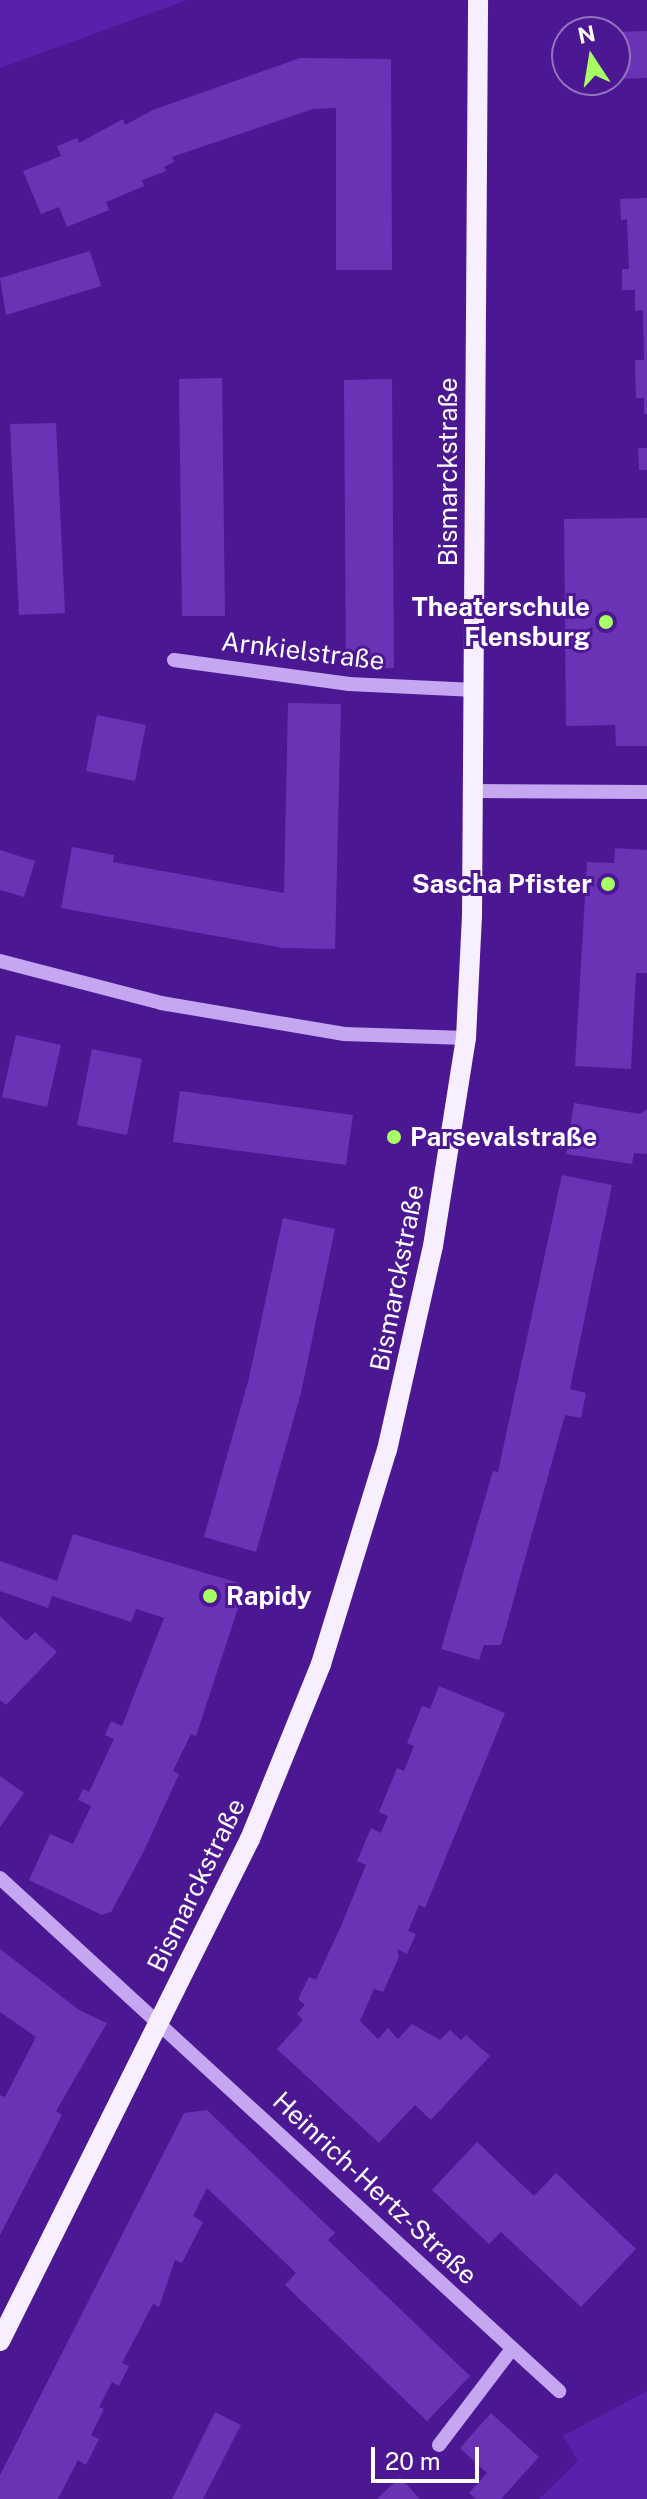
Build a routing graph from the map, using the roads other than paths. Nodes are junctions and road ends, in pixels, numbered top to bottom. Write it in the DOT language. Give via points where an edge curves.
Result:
graph roads {
  1 [pos="478,0"];
  2 [pos="174,660"];
  3 [pos="475,690"];
  4 [pos="475,791"];
  5 [pos="647,792"];
  6 [pos="0,961"];
  7 [pos="466,1038"];
  8 [pos="0,1878"];
  9 [pos="160,2020"];
  10 [pos="0,2341"];
  11 [pos="512,2349"];
  12 [pos="559,2391"];
  13 [pos="439,2445"];
  1 -- 3 [label="main road, Bismarckstraße"];
  2 -- 3 [label="street, Arnkielstraße" via="349,684"];
  3 -- 4 [label="main road, Bismarckstraße"];
  4 -- 5 [label="street"];
  4 -- 7 [label="main road, Bismarckstraße"];
  6 -- 7 [label="street" via="161,1003 344,1034"];
  7 -- 9 [label="main road, Bismarckstraße" via="433,1246 387,1450 331,1633 250,1839"];
  8 -- 9 [label="street, Heinrich-Hertz-Straße"];
  9 -- 10 [label="main road, Bismarckstraße"];
  9 -- 11 [label="street, Heinrich-Hertz-Straße"];
  11 -- 12 [label="street, Heinrich-Hertz-Straße"];
  11 -- 13 [label="street"];
}
